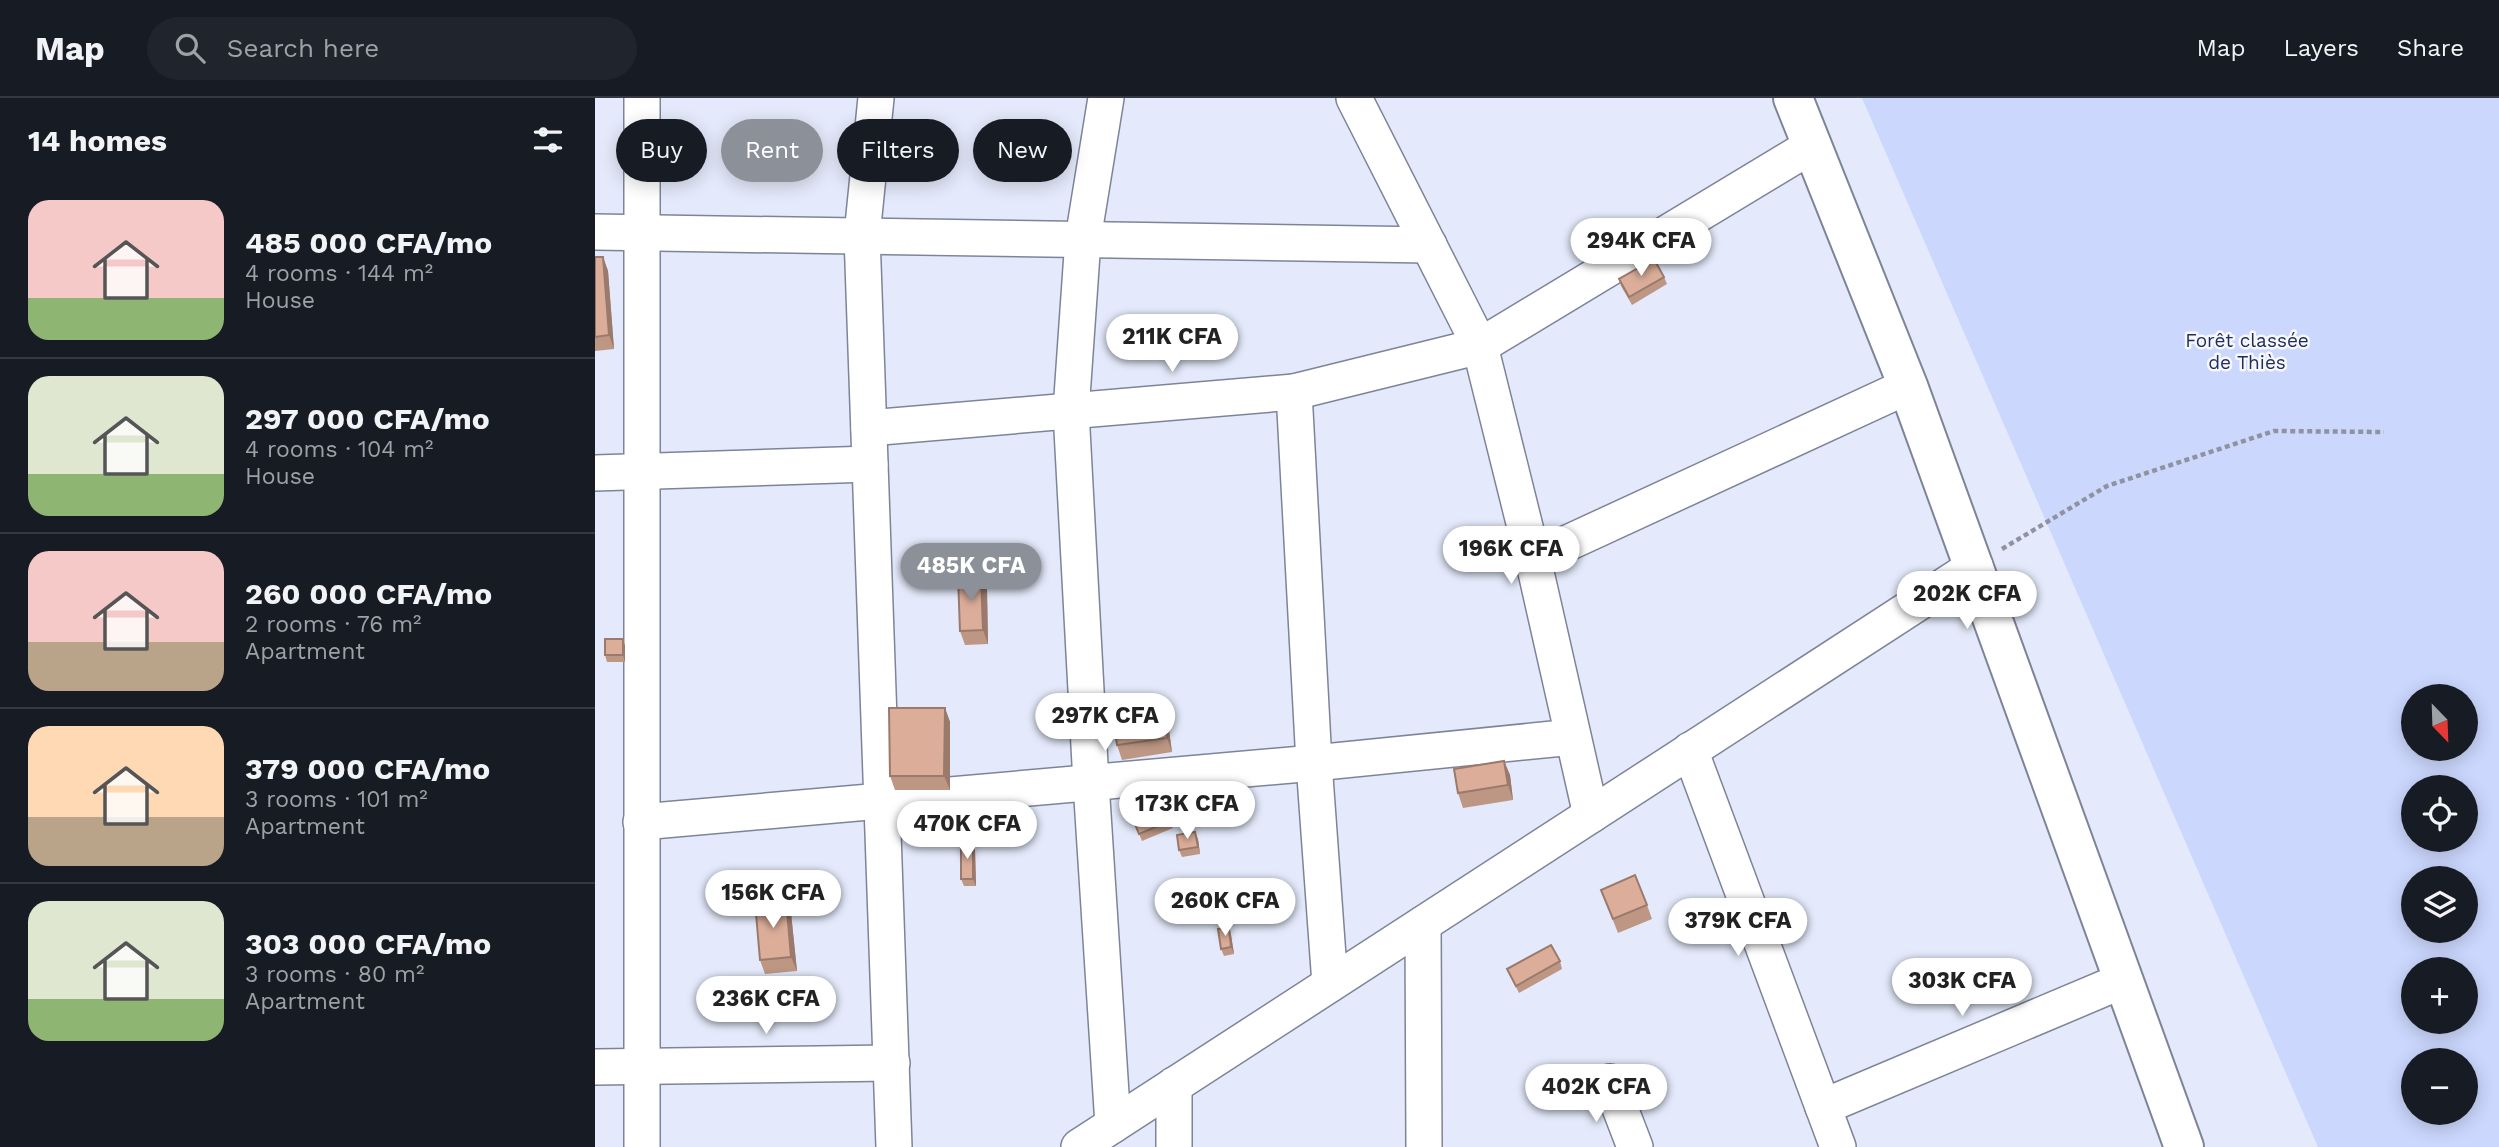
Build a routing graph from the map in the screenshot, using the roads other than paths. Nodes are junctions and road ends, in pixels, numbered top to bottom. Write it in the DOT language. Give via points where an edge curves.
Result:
graph roads {
  1 [pos="642,98"];
  2 [pos="876,98"];
  3 [pos="1106,98"];
  4 [pos="1354,98"];
  5 [pos="1793,98"];
  6 [pos="1813,145"];
  7 [pos="595,232"];
  8 [pos="641,232"];
  9 [pos="862,235"];
  10 [pos="1083,239"];
  11 [pos="1429,244"];
  12 [pos="1480,346"];
  13 [pos="1908,386"];
  14 [pos="1294,392"];
  15 [pos="1071,411"];
  16 [pos="869,428"];
  17 [pos="870,464"];
  18 [pos="642,470"];
  19 [pos="595,473"];
  20 [pos="1533,559"];
  21 [pos="1975,566"];
  22 [pos="1573,737"];
  23 [pos="1691,750"];
  24 [pos="1314,763"];
  25 [pos="1091,783"];
  26 [pos="882,802"];
  27 [pos="1591,815"];
  28 [pos="641,822"];
  29 [pos="1423,924"];
  30 [pos="2124,980"];
  31 [pos="1330,984"];
  32 [pos="891,1062"];
  33 [pos="641,1065"];
  34 [pos="595,1067"];
  35 [pos="1610,1082"];
  36 [pos="1174,1085"];
  37 [pos="1823,1107"];
  38 [pos="1113,1125"];
  39 [pos="642,1147"];
  40 [pos="894,1147"];
  41 [pos="1079,1147"];
  42 [pos="1174,1147"];
  43 [pos="1424,1147"];
  44 [pos="1635,1147"];
  45 [pos="1837,1147"];
  46 [pos="2184,1147"];
  1 -- 8 [label="street"];
  2 -- 9 [label="street"];
  3 -- 10 [label="street"];
  4 -- 11 [label="street"];
  5 -- 6 [label="main road"];
  6 -- 12 [label="street"];
  6 -- 13 [label="main road"];
  7 -- 8 [label="street"];
  8 -- 9 [label="street"];
  8 -- 18 [label="street"];
  9 -- 10 [label="street"];
  9 -- 16 [label="street"];
  10 -- 11 [label="street"];
  10 -- 15 [label="street"];
  11 -- 12 [label="street"];
  12 -- 14 [label="street"];
  12 -- 20 [label="street"];
  13 -- 20 [label="street"];
  13 -- 21 [label="main road"];
  14 -- 15 [label="street"];
  14 -- 24 [label="street"];
  15 -- 16 [label="street"];
  15 -- 25 [label="street"];
  16 -- 17 [label="street"];
  17 -- 18 [label="street"];
  17 -- 26 [label="street"];
  18 -- 19 [label="street"];
  18 -- 28 [label="street"];
  20 -- 22 [label="street"];
  21 -- 23 [label="street"];
  21 -- 30 [label="main road"];
  22 -- 24 [label="street"];
  22 -- 27 [label="street"];
  23 -- 27 [label="street"];
  23 -- 37 [label="street"];
  24 -- 25 [label="street"];
  24 -- 31 [label="street"];
  25 -- 26 [label="street"];
  25 -- 38 [label="street"];
  26 -- 28 [label="street"];
  26 -- 32 [label="street"];
  27 -- 29 [label="street"];
  28 -- 33 [label="street"];
  29 -- 31 [label="street"];
  29 -- 43 [label="street"];
  30 -- 37 [label="street"];
  30 -- 46 [label="main road"];
  31 -- 36 [label="street"];
  32 -- 33 [label="street"];
  32 -- 40 [label="street"];
  33 -- 34 [label="street"];
  33 -- 39 [label="street"];
  35 -- 44 [label="street"];
  36 -- 38 [label="street"];
  36 -- 42 [label="street"];
  37 -- 45 [label="street"];
  38 -- 41 [label="street"];
}
